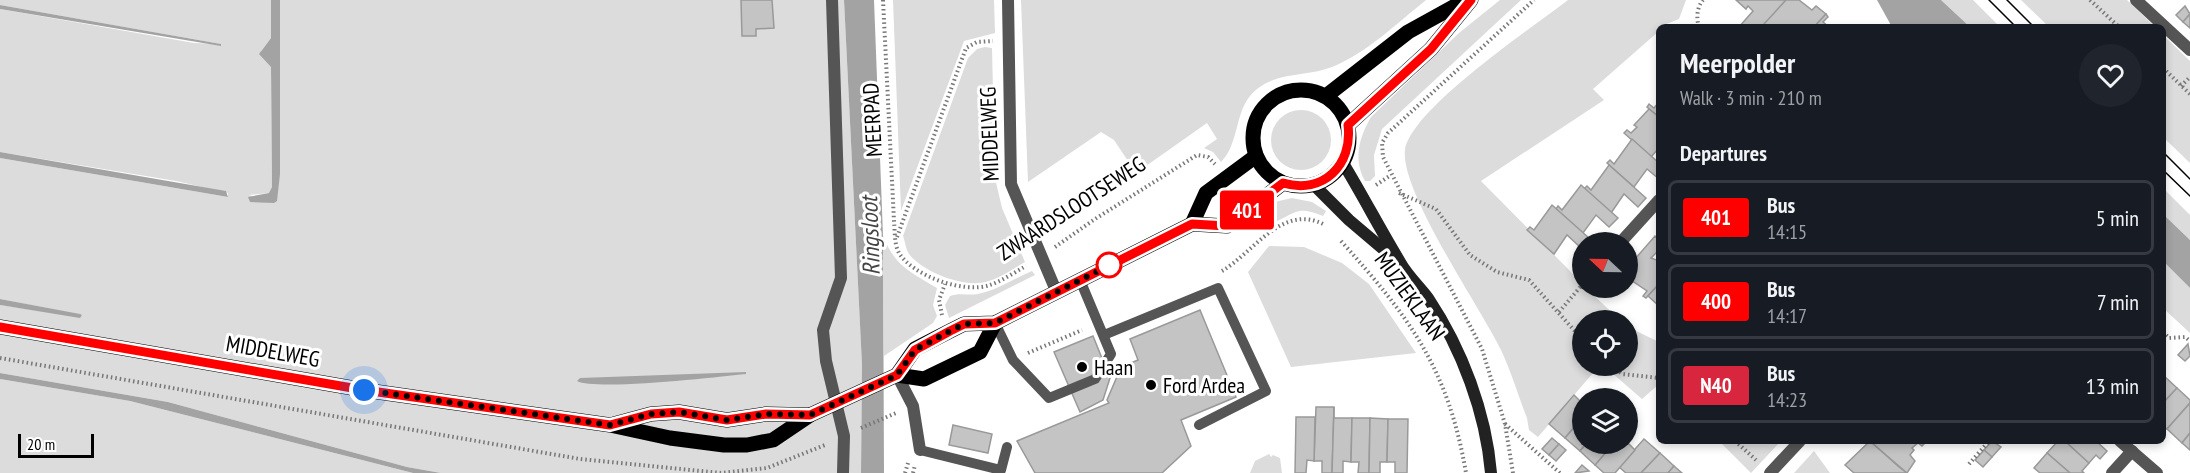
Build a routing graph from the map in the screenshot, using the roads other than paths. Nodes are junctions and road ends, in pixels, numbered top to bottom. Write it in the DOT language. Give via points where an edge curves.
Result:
graph roads {
  1 [pos="831,0"];
  2 [pos="1008,0"];
  3 [pos="1466,0"];
  4 [pos="1471,0"];
  5 [pos="2136,0"];
  6 [pos="2162,24"];
  7 [pos="2166,28"];
  8 [pos="2190,50"];
  9 [pos="1326,96"];
  10 [pos="1348,125"];
  11 [pos="1256,156"];
  12 [pos="1343,163"];
  13 [pos="1283,183"];
  14 [pos="1314,185"];
  15 [pos="1656,203"];
  16 [pos="1192,224"];
  17 [pos="1630,232"];
  18 [pos="1401,264"];
  19 [pos="1080,280"];
  20 [pos="1057,294"];
  21 [pos="995,323"];
  22 [pos="0,327"];
  23 [pos="1104,335"];
  24 [pos="894,377"];
  25 [pos="836,402"];
  26 [pos="810,415"];
  27 [pos="610,425"];
  28 [pos="1199,425"];
  29 [pos="1796,444"];
  30 [pos="2124,444"];
  31 [pos="1007,447"];
  32 [pos="920,450"];
  33 [pos="2132,451"];
  34 [pos="1766,469"];
  35 [pos="843,473"];
  36 [pos="1491,473"];
  37 [pos="2112,473"];
  38 [pos="2157,473"];
  1 -- 25 [label="street" via="841,278 822,330"];
  2 -- 20 [label="street, MIDDELWEG" via="1011,184"];
  3 -- 9 [label="main road" via="1408,32"];
  4 -- 10 [label="main road" via="1431,49"];
  5 -- 6 [label="street"];
  7 -- 8 [label="street"];
  9 -- 10 [label="main road"];
  9 -- 11 [label="main road" via="1300,90 1270,102 1254,129"];
  10 -- 12 [label="main road" via="1348,151"];
  11 -- 13 [label="main road" via="1267,172"];
  11 -- 16 [label="main road" via="1206,193"];
  12 -- 14 [label="main road" via="1335,173"];
  12 -- 18 [label="street, MUZIEKLAAN"];
  13 -- 14 [label="main road"];
  13 -- 16 [label="main road" via="1227,226"];
  14 -- 18 [label="street, MUZIEKLAAN"];
  15 -- 17 [label="street"];
  16 -- 19 [label="main road"];
  18 -- 36 [label="street, MUZIEKLAAN" via="1428,299 1468,378 1488,439"];
  19 -- 20 [label="main road"];
  19 -- 23 [label="lane"];
  20 -- 21 [label="main road"];
  21 -- 23 [label="lane" via="1013,360 1049,398 1095,379 1111,354"];
  21 -- 24 [label="main road" via="964,324 950,331 915,350"];
  21 -- 24 [label="main road" via="980,352 924,379"];
  22 -- 27 [label="main road, MIDDELWEG" via="364,390"];
  23 -- 28 [label="lane" via="1218,288 1266,391"];
  24 -- 25 [label="main road"];
  24 -- 32 [label="street" via="913,406"];
  25 -- 26 [label="main road, MIDDELWEG"];
  25 -- 35 [label="street" via="844,436"];
  26 -- 27 [label="main road, MIDDELWEG" via="766,414 727,420 679,412 651,414"];
  26 -- 27 [label="main road, MIDDELWEG" via="773,440 747,445 670,438"];
  29 -- 34 [label="street"];
  30 -- 33 [label="street"];
  31 -- 32 [label="lane" via="1001,470"];
  33 -- 37 [label="street"];
  33 -- 38 [label="street"];
}
